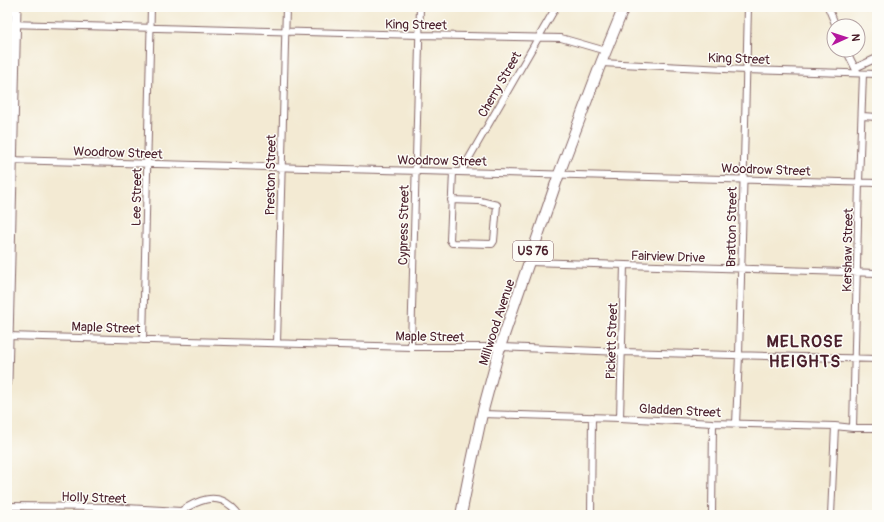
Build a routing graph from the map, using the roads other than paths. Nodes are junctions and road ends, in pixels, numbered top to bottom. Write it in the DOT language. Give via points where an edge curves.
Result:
graph roads {
  1 [pos="16,7"];
  2 [pos="151,7"];
  3 [pos="286,7"];
  4 [pos="420,7"];
  5 [pos="556,7"];
  6 [pos="624,7"];
  7 [pos="748,7"];
  8 [pos="828,7"];
  9 [pos="875,7"];
  10 [pos="877,12"];
  11 [pos="833,18"];
  12 [pos="11,25"];
  13 [pos="151,28"];
  14 [pos="285,32"];
  15 [pos="419,35"];
  16 [pos="539,37"];
  17 [pos="606,51"];
  18 [pos="851,58"];
  19 [pos="877,58"];
  20 [pos="601,63"];
  21 [pos="746,70"];
  22 [pos="859,72"];
  23 [pos="877,74"];
  24 [pos="862,116"];
  25 [pos="877,117"];
  26 [pos="10,160"];
  27 [pos="147,164"];
  28 [pos="282,167"];
  29 [pos="416,170"];
  30 [pos="453,172"];
  31 [pos="461,172"];
  32 [pos="559,174"];
  33 [pos="743,179"];
  34 [pos="859,182"];
  35 [pos="877,183"];
  36 [pos="451,200"];
  37 [pos="530,262"];
  38 [pos="624,265"];
  39 [pos="741,269"];
  40 [pos="857,272"];
  41 [pos="877,273"];
  42 [pos="8,336"];
  43 [pos="143,340"];
  44 [pos="277,343"];
  45 [pos="411,347"];
  46 [pos="500,348"];
  47 [pos="622,352"];
  48 [pos="739,355"];
  49 [pos="855,358"];
  50 [pos="877,359"];
  51 [pos="7,381"];
  52 [pos="482,414"];
  53 [pos="592,417"];
  54 [pos="620,418"];
  55 [pos="713,423"];
  56 [pos="736,424"];
  57 [pos="834,426"];
  58 [pos="853,428"];
  59 [pos="877,428"];
  60 [pos="7,506"];
  61 [pos="181,513"];
  62 [pos="240,515"];
  63 [pos="461,515"];
  64 [pos="591,515"];
  65 [pos="712,515"];
  66 [pos="831,515"];
  1 -- 12 [label="main road"];
  2 -- 13 [label="street, Lee Street"];
  3 -- 14 [label="street, Preston Street"];
  4 -- 15 [label="street, Cypress Street"];
  5 -- 16 [label="street, Cherry Street"];
  6 -- 17 [label="main road, Millwood Avenue / US 76"];
  7 -- 21 [label="street, Bratton Street"];
  8 -- 11 [label="street"];
  9 -- 10 [label="street"];
  12 -- 13 [label="street, King Street"];
  12 -- 26 [label="main road"];
  13 -- 14 [label="street, King Street"];
  13 -- 27 [label="street, Lee Street"];
  14 -- 15 [label="street, King Street"];
  14 -- 28 [label="street, Preston Street"];
  15 -- 16 [label="street, King Street"];
  15 -- 29 [label="street, Cypress Street"];
  16 -- 17 [label="street, King Street" via="561,38"];
  16 -- 31 [label="street, Cherry Street"];
  17 -- 20 [label="main road, Millwood Avenue / US 76"];
  18 -- 22 [label="street"];
  19 -- 22 [label="street"];
  20 -- 21 [label="street, King Street"];
  20 -- 32 [label="main road, Millwood Avenue / US 76"];
  21 -- 22 [label="street, King Street"];
  21 -- 33 [label="street, Bratton Street"];
  22 -- 23 [label="street, King Street"];
  22 -- 24 [label="street, Kershaw Street"];
  24 -- 25 [label="street"];
  24 -- 34 [label="street, Kershaw Street"];
  26 -- 27 [label="street, Woodrow Street"];
  26 -- 42 [label="main road"];
  27 -- 28 [label="street, Woodrow Street"];
  27 -- 43 [label="street, Lee Street"];
  28 -- 29 [label="street, Woodrow Street"];
  28 -- 44 [label="street, Preston Street"];
  29 -- 30 [label="street, Woodrow Street"];
  29 -- 45 [label="street, Cypress Street"];
  30 -- 31 [label="street, Woodrow Street"];
  30 -- 36 [label="street"];
  31 -- 32 [label="street, Woodrow Street"];
  32 -- 33 [label="street, Woodrow Street"];
  32 -- 37 [label="main road, Millwood Avenue / US 76"];
  33 -- 34 [label="street, Woodrow Street"];
  33 -- 39 [label="street, Bratton Street"];
  34 -- 35 [label="street, Woodrow Street"];
  34 -- 40 [label="street, Kershaw Street"];
  36 -- 36 [label="street" via="452,243 492,244 497,205 480,201"];
  37 -- 38 [label="street, Fairview Drive"];
  37 -- 46 [label="main road, Millwood Avenue / US 76"];
  38 -- 39 [label="street, Fairview Drive"];
  38 -- 47 [label="street, Pickett Street"];
  39 -- 40 [label="street, Fairview Drive"];
  39 -- 48 [label="street, Bratton Street"];
  40 -- 41 [label="street, Fairview Drive"];
  40 -- 49 [label="street, Kershaw Street"];
  42 -- 43 [label="street, Maple Street"];
  42 -- 51 [label="main road"];
  43 -- 44 [label="street, Maple Street"];
  44 -- 45 [label="street, Maple Street"];
  45 -- 46 [label="street, Maple Street"];
  46 -- 47 [label="street, Maple Street"];
  46 -- 52 [label="main road, Millwood Avenue / US 76"];
  47 -- 48 [label="street, Maple Street"];
  47 -- 54 [label="street, Pickett Street"];
  48 -- 49 [label="street, Maple Street"];
  48 -- 56 [label="street, Bratton Street"];
  49 -- 50 [label="street, Maple Street"];
  49 -- 58 [label="street, Kershaw Street"];
  52 -- 53 [label="street, Gladden Street"];
  52 -- 63 [label="main road, Millwood Avenue / US 76"];
  53 -- 54 [label="street, Gladden Street"];
  53 -- 64 [label="street"];
  54 -- 55 [label="street, Gladden Street"];
  55 -- 56 [label="street, Gladden Street"];
  55 -- 65 [label="street"];
  56 -- 57 [label="street, Gladden Street"];
  57 -- 58 [label="street, Gladden Street"];
  57 -- 66 [label="street"];
  58 -- 59 [label="street, Gladden Street"];
  60 -- 61 [label="street, Holly Street" via="107,507"];
  61 -- 62 [label="street" via="198,501 217,499 228,503"];
}
